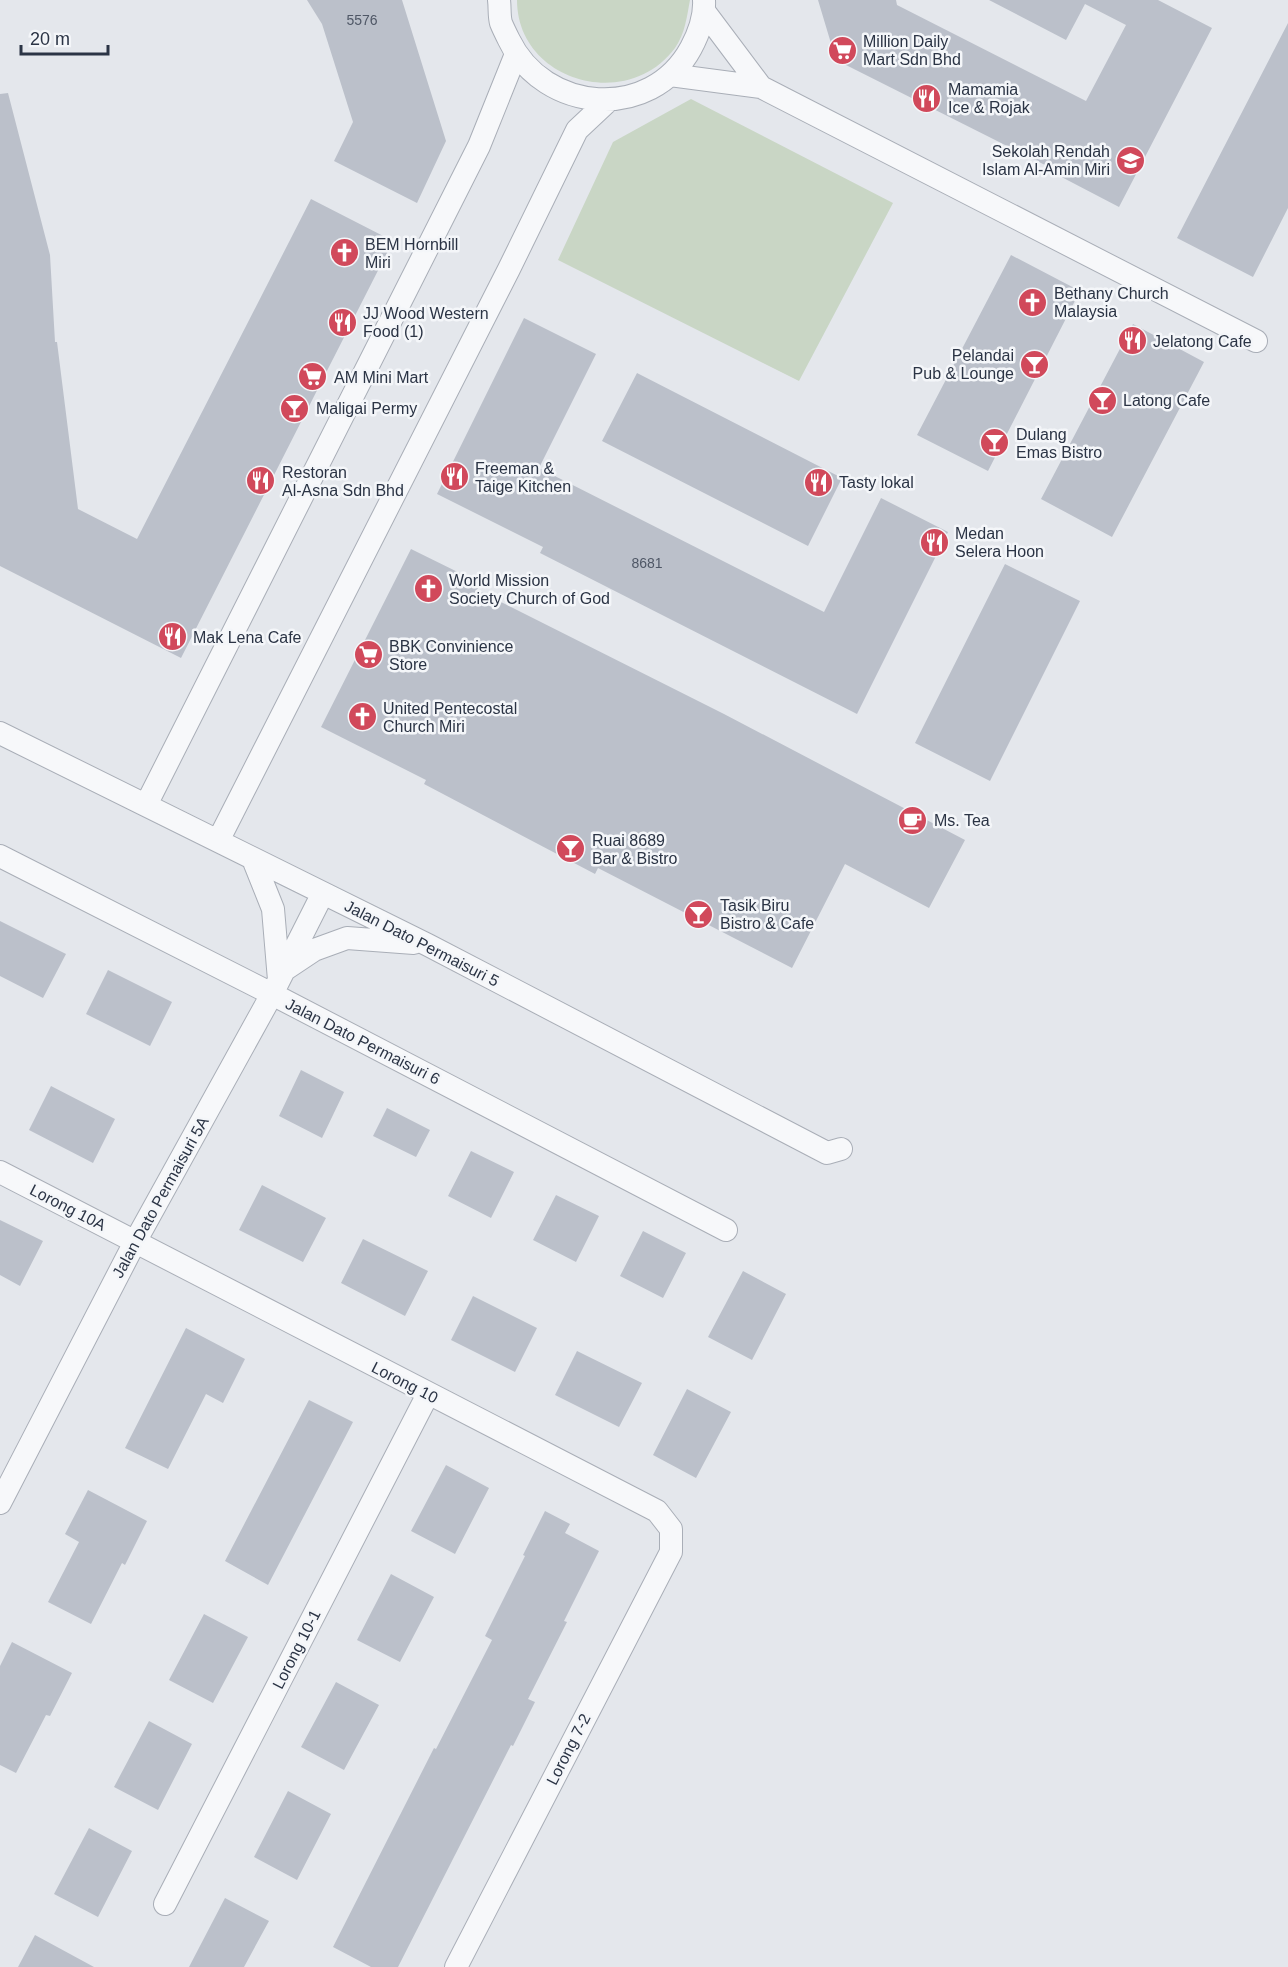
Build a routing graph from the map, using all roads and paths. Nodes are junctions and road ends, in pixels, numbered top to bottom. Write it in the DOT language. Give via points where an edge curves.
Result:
graph roads {
  1 [pos="499,0"];
  2 [pos="704,5"];
  3 [pos="516,54"];
  4 [pos="670,75"];
  5 [pos="761,87"];
  6 [pos="609,100"];
  7 [pos="1256,341"];
  8 [pos="0,733"];
  9 [pos="146,806"];
  10 [pos="218,841"];
  11 [pos="0,856"];
  12 [pos="254,859"];
  13 [pos="323,893"];
  14 [pos="428,945"];
  15 [pos="279,981"];
  16 [pos="842,1149"];
  17 [pos="0,1172"];
  18 [pos="726,1230"];
  19 [pos="135,1242"];
  20 [pos="428,1394"];
  21 [pos="1,1498"];
  22 [pos="671,1529"];
  23 [pos="165,1904"];
  24 [pos="456,1967"];
  1 -- 3 [label="street" via="501,23"];
  2 -- 4 [label="street" via="698,35"];
  2 -- 5 [label="street"];
  3 -- 6 [label="street" via="541,80 573,96"];
  3 -- 9 [label="street" via="479,146"];
  4 -- 5 [label="street"];
  4 -- 6 [label="street" via="641,92"];
  5 -- 7 [label="street"];
  6 -- 10 [label="street" via="577,130"];
  8 -- 9 [label="street, Jalan Dato Permaisuri 5"];
  9 -- 10 [label="street, Jalan Dato Permaisuri 5"];
  10 -- 12 [label="street, Jalan Dato Permaisuri 5"];
  11 -- 15 [label="street, Jalan Dato Permaisuri 6"];
  12 -- 13 [label="street, Jalan Dato Permaisuri 5"];
  12 -- 15 [label="street" via="273,909"];
  13 -- 14 [label="street, Jalan Dato Permaisuri 5"];
  13 -- 15 [label="street, Jalan Dato Permaisuri 5A"];
  14 -- 15 [label="street" via="346,938 314,950"];
  14 -- 16 [label="street, Jalan Dato Permaisuri 5" via="827,1154"];
  15 -- 18 [label="street, Jalan Dato Permaisuri 6"];
  15 -- 19 [label="street, Jalan Dato Permaisuri 5A"];
  17 -- 19 [label="street, Lorong 10A"];
  19 -- 20 [label="street, Lorong 10"];
  19 -- 21 [label="street, Jalan Dato Permaisuri 5A"];
  20 -- 22 [label="street, Lorong 10" via="657,1511"];
  20 -- 23 [label="street, Lorong 10-1"];
  22 -- 24 [label="street, Lorong 7-2" via="671,1552"];
}
